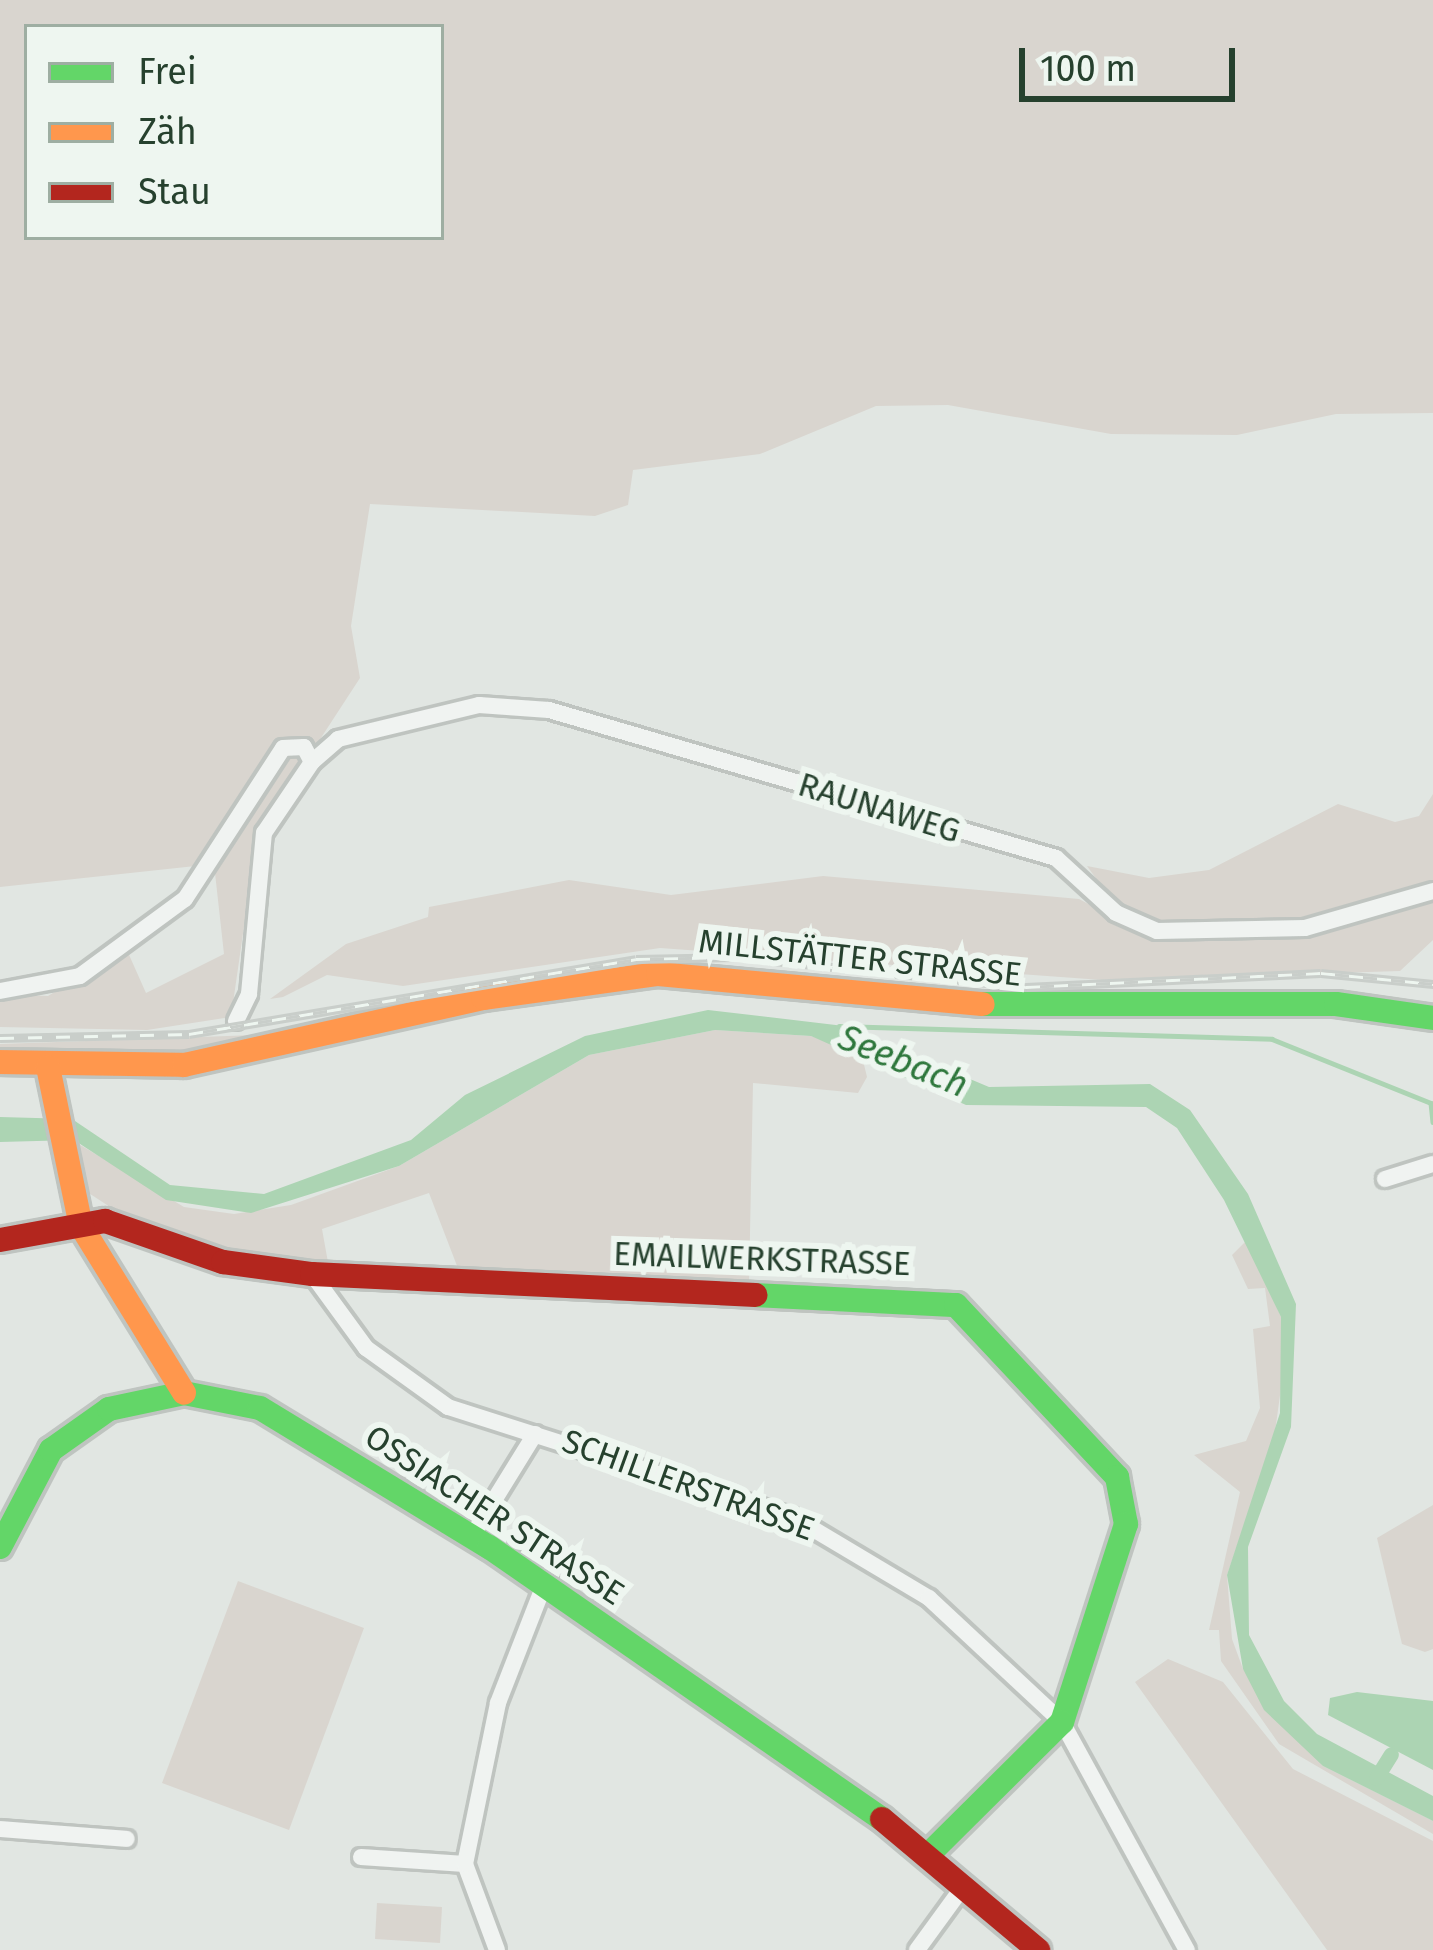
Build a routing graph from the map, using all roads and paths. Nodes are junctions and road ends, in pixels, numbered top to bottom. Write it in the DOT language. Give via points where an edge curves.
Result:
graph roads {
  1 [pos="311,762"];
  2 [pos="1433,891"];
  3 [pos="0,992"];
  4 [pos="1433,1018"];
  5 [pos="236,1021"];
  6 [pos="0,1063"];
  7 [pos="48,1067"];
  8 [pos="1433,1164"];
  9 [pos="1385,1179"];
  10 [pos="81,1226"];
  11 [pos="0,1240"];
  12 [pos="312,1274"];
  13 [pos="184,1393"];
  14 [pos="535,1434"];
  15 [pos="472,1536"];
  16 [pos="0,1547"];
  17 [pos="544,1585"];
  18 [pos="1062,1722"];
  19 [pos="0,1829"];
  20 [pos="127,1839"];
  21 [pos="927,1856"];
  22 [pos="361,1857"];
  23 [pos="465,1864"];
  24 [pos="963,1887"];
  25 [pos="497,1950"];
  26 [pos="916,1950"];
  27 [pos="1038,1950"];
  28 [pos="1187,1950"];
  1 -- 2 [label="street, RAUNAWEG" via="391,721 479,705 549,710 1056,857 1149,929 1305,928"];
  1 -- 3 [label="street, RAUNAWEG" via="304,747 283,748 185,899 80,976"];
  1 -- 5 [label="street, RAUNAWEG" via="264,833 250,994"];
  4 -- 7 [label="street, MILLSTÄTTER STRASSE" via="1318,1003 1039,1009 658,974 483,998 184,1065"];
  6 -- 7 [label="street, MILLSTÄTTER STRASSE"];
  7 -- 10 [label="street" via="50,1108"];
  8 -- 9 [label="street"];
  10 -- 11 [label="street, EMAILWERKSTRASSE"];
  10 -- 12 [label="street, EMAILWERKSTRASSE" via="117,1224 223,1262"];
  10 -- 13 [label="street"];
  12 -- 14 [label="street, SCHILLERSTRASSE" via="366,1348 448,1407"];
  12 -- 18 [label="street, EMAILWERKSTRASSE" via="956,1305 1124,1494 1123,1542"];
  13 -- 15 [label="street, OSSIACHER STRASSE" via="260,1408"];
  13 -- 16 [label="street" via="109,1409 51,1450"];
  14 -- 15 [label="street, SCHILLERSTRASSE"];
  14 -- 18 [label="street, SCHILLERSTRASSE" via="793,1517 875,1561 968,1629"];
  15 -- 17 [label="street, OSSIACHER STRASSE"];
  17 -- 21 [label="street, OSSIACHER STRASSE"];
  17 -- 23 [label="street" via="498,1703"];
  18 -- 21 [label="street, EMAILWERKSTRASSE"];
  18 -- 28 [label="street"];
  19 -- 20 [label="street"];
  21 -- 24 [label="street, OSSIACHER STRASSE"];
  22 -- 23 [label="street"];
  23 -- 25 [label="street"];
  24 -- 26 [label="street"];
  24 -- 27 [label="street, OSSIACHER STRASSE"];
}
